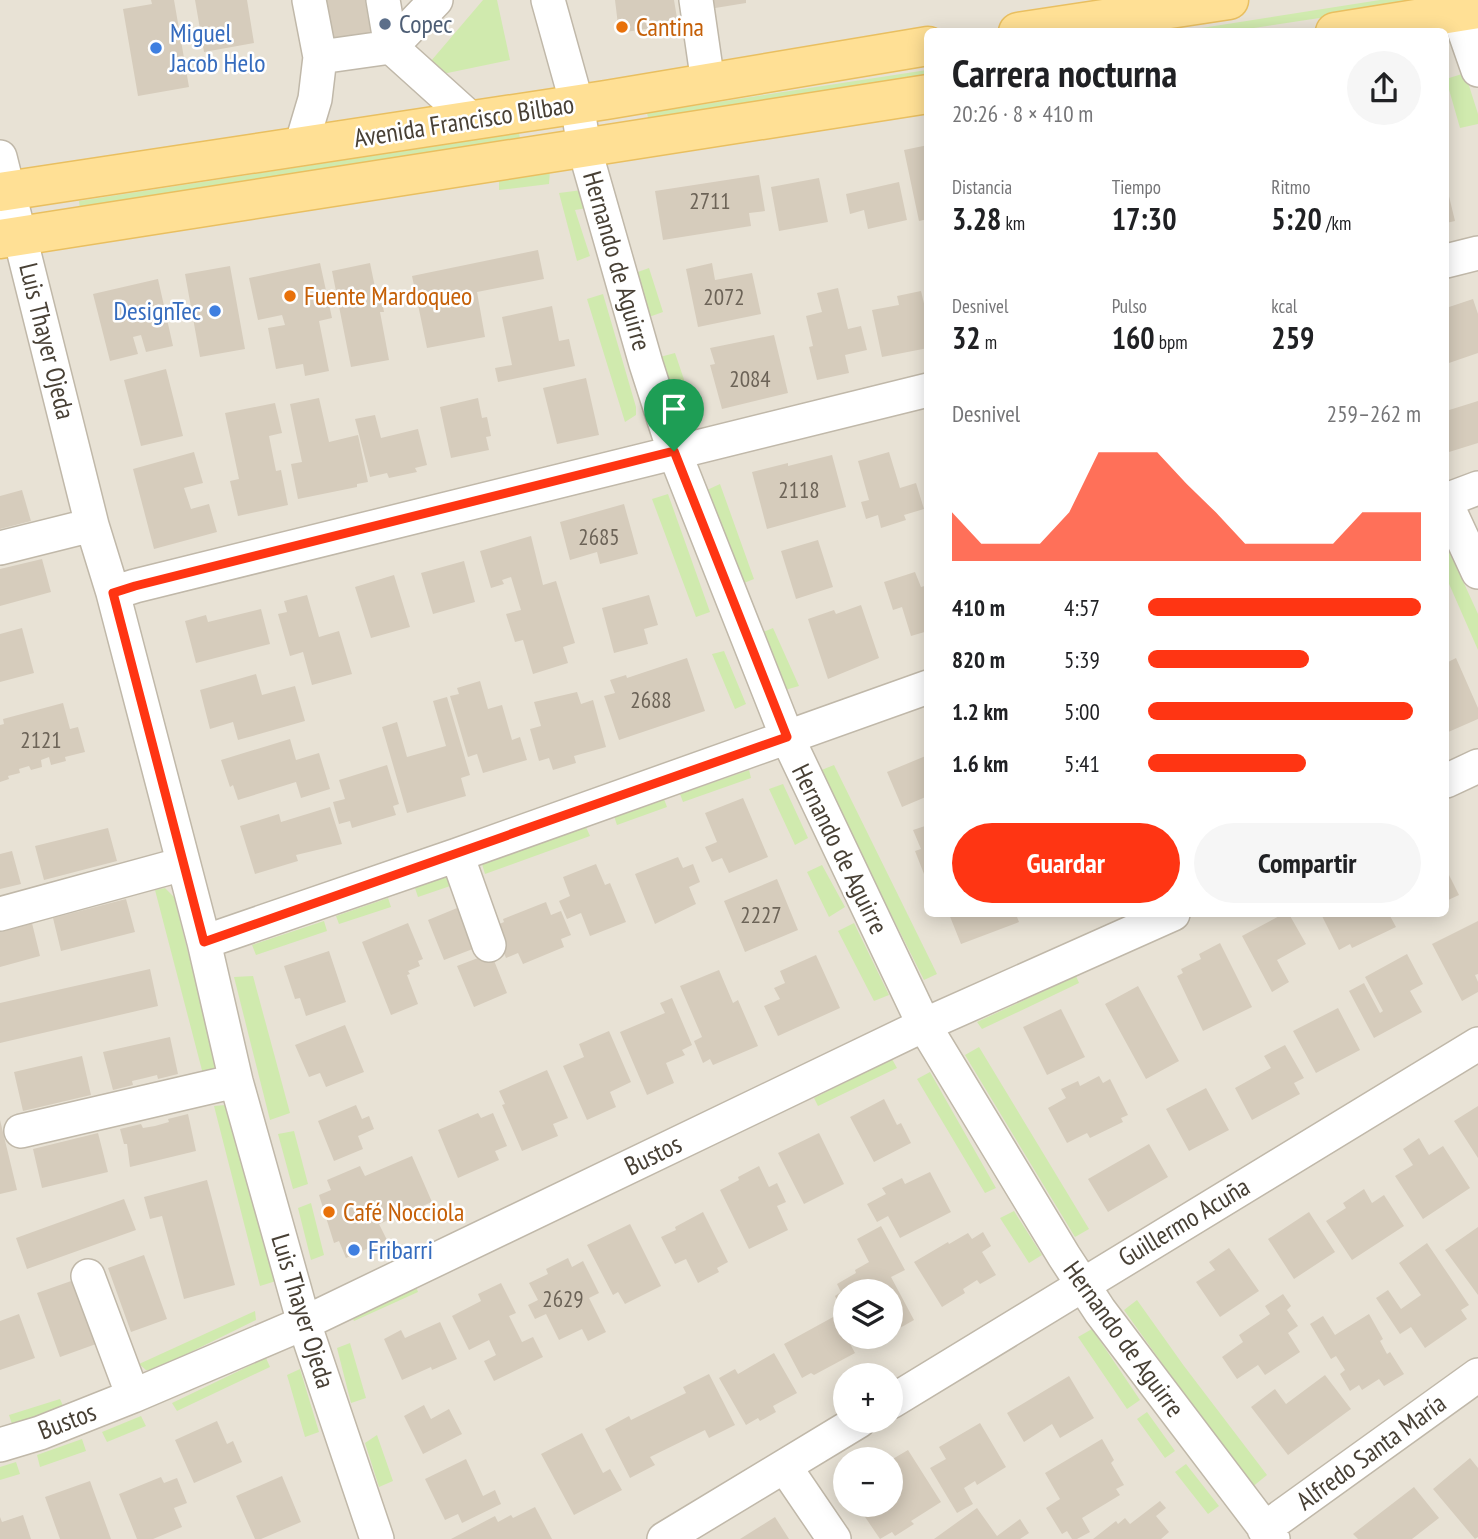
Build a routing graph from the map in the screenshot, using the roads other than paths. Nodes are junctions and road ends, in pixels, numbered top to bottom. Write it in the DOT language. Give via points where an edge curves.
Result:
graph roads {
  1 [pos="309,0"];
  2 [pos="383,0"];
  3 [pos="436,0"];
  4 [pos="548,0"];
  5 [pos="696,0"];
  6 [pos="1229,0"];
  7 [pos="1468,11"];
  8 [pos="1044,28"];
  9 [pos="1360,28"];
  10 [pos="391,47"];
  11 [pos="924,47"];
  12 [pos="320,57"];
  13 [pos="1478,70"];
  14 [pos="708,83"];
  15 [pos="924,95"];
  16 [pos="576,104"];
  17 [pos="472,120"];
  18 [pos="301,146"];
  19 [pos="584,147"];
  20 [pos="3,180"];
  21 [pos="10,238"];
  22 [pos="1478,253"];
  23 [pos="1449,260"];
  24 [pos="924,391"];
  25 [pos="674,451"];
  26 [pos="1478,488"];
  27 [pos="1449,500"];
  28 [pos="1449,508"];
  29 [pos="92,525"];
  30 [pos="0,548"];
  31 [pos="1478,572"];
  32 [pos="113,593"];
  33 [pos="924,688"];
  34 [pos="787,737"];
  35 [pos="1478,766"];
  36 [pos="1449,780"];
  37 [pos="457,855"];
  38 [pos="183,864"];
  39 [pos="0,914"];
  40 [pos="1165,917"];
  41 [pos="204,942"];
  42 [pos="489,945"];
  43 [pos="924,1025"];
  44 [pos="1478,1044"];
  45 [pos="236,1081"];
  46 [pos="22,1131"];
  47 [pos="88,1276"];
  48 [pos="1082,1284"];
  49 [pos="304,1323"];
  50 [pos="1478,1375"];
  51 [pos="903,1395"];
  52 [pos="133,1396"];
  53 [pos="840,1433"];
  54 [pos="0,1445"];
  55 [pos="785,1467"];
  56 [pos="1268,1534"];
  57 [pos="377,1539"];
  58 [pos="664,1539"];
  59 [pos="834,1539"];
  1 -- 12 [label="street"];
  2 -- 10 [label="street"];
  3 -- 10 [label="street"];
  4 -- 16 [label="street, Hernando de Aguirre"];
  5 -- 14 [label="street"];
  6 -- 8 [label="main road"];
  7 -- 9 [label="main road"];
  7 -- 13 [label="street"];
  10 -- 12 [label="street"];
  10 -- 17 [label="street"];
  11 -- 14 [label="main road, Avenida Francisco Bilbao"];
  12 -- 18 [label="street" via="315,99"];
  14 -- 16 [label="main road, Avenida Francisco Bilbao"];
  15 -- 19 [label="main road, Avenida Francisco Bilbao"];
  16 -- 17 [label="main road, Avenida Francisco Bilbao"];
  16 -- 19 [label="street, Hernando de Aguirre"];
  17 -- 18 [label="main road, Avenida Francisco Bilbao"];
  18 -- 20 [label="main road, Avenida Francisco Bilbao"];
  19 -- 21 [label="main road, Avenida Francisco Bilbao"];
  19 -- 25 [label="street, Hernando de Aguirre"];
  20 -- 21 [label="street, Luis Thayer Ojeda"];
  21 -- 29 [label="street, Luis Thayer Ojeda"];
  22 -- 23 [label="street"];
  24 -- 25 [label="street"];
  25 -- 32 [label="street"];
  25 -- 34 [label="street, Hernando de Aguirre"];
  26 -- 27 [label="street"];
  28 -- 31 [label="street"];
  29 -- 30 [label="street"];
  29 -- 32 [label="street, Luis Thayer Ojeda"];
  32 -- 38 [label="street, Luis Thayer Ojeda"];
  33 -- 34 [label="street"];
  34 -- 37 [label="street"];
  34 -- 43 [label="street, Hernando de Aguirre"];
  35 -- 36 [label="street"];
  37 -- 41 [label="street"];
  37 -- 42 [label="street"];
  38 -- 39 [label="street"];
  38 -- 41 [label="street, Luis Thayer Ojeda"];
  40 -- 43 [label="street, Bustos"];
  41 -- 45 [label="street, Luis Thayer Ojeda"];
  43 -- 48 [label="street, Hernando de Aguirre"];
  43 -- 49 [label="street, Bustos"];
  44 -- 48 [label="street, Guillermo Acuña"];
  45 -- 46 [label="street"];
  45 -- 49 [label="street, Luis Thayer Ojeda"];
  47 -- 52 [label="street"];
  48 -- 51 [label="street, Guillermo Acuña"];
  48 -- 56 [label="street, Hernando de Aguirre"];
  49 -- 52 [label="street, Bustos"];
  49 -- 57 [label="street, Luis Thayer Ojeda"];
  50 -- 56 [label="street, Alfredo Santa María"];
  52 -- 54 [label="street, Bustos"];
  53 -- 55 [label="street"];
  55 -- 58 [label="street"];
  55 -- 59 [label="street"];
}
